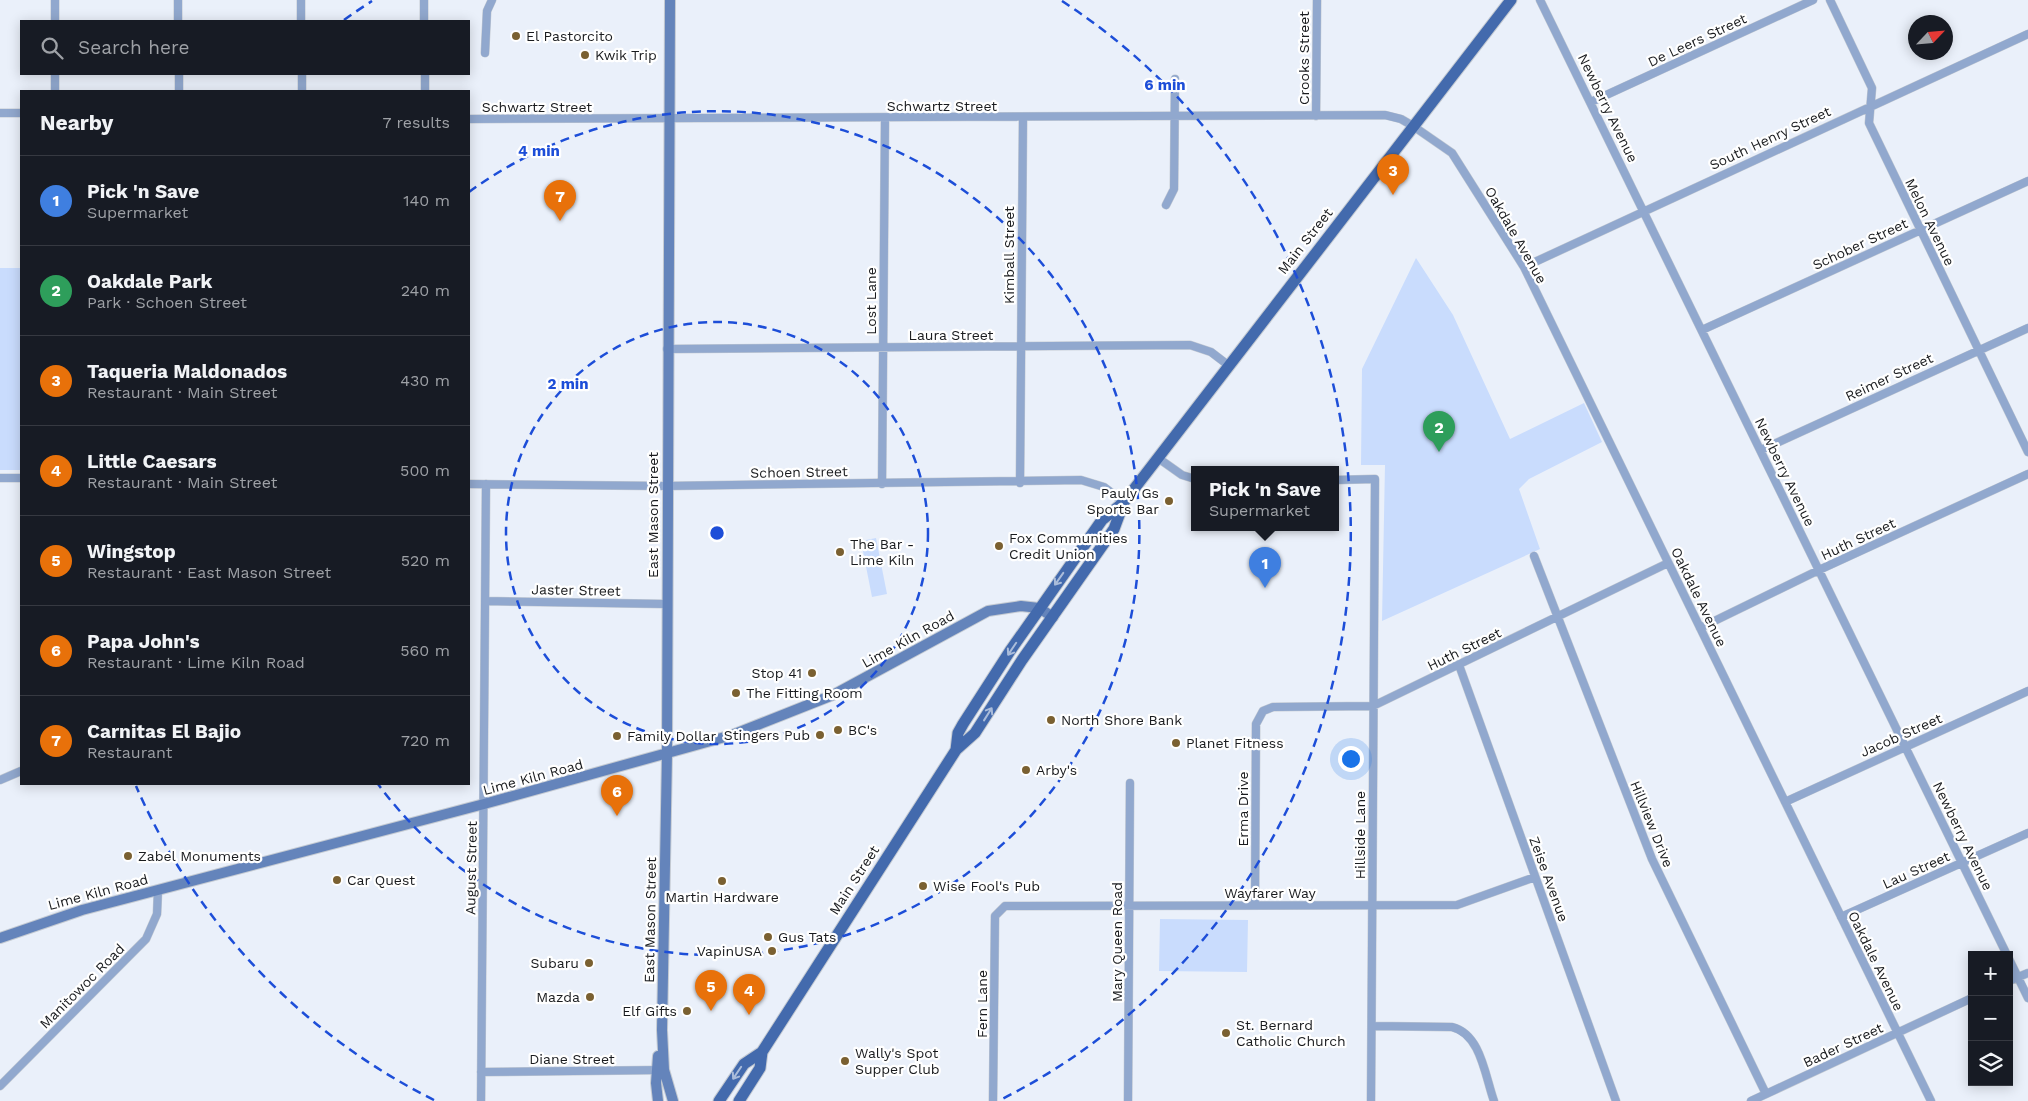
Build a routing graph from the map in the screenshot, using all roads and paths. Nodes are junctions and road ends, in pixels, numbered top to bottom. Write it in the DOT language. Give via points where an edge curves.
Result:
graph roads {
  1 [pos="55,0"];
  2 [pos="178,0"];
  3 [pos="301,0"];
  4 [pos="424,0"];
  5 [pos="492,0"];
  6 [pos="670,0"];
  7 [pos="1317,0"];
  8 [pos="1511,0"];
  9 [pos="1540,0"];
  10 [pos="1813,0"];
  11 [pos="1830,0"];
  12 [pos="55,20"];
  13 [pos="178,20"];
  14 [pos="301,20"];
  15 [pos="424,20"];
  16 [pos="2028,34"];
  17 [pos="485,53"];
  18 [pos="55,75"];
  19 [pos="178,75"];
  20 [pos="302,75"];
  21 [pos="425,75"];
  22 [pos="1175,79"];
  23 [pos="55,90"];
  24 [pos="179,90"];
  25 [pos="302,90"];
  26 [pos="425,90"];
  27 [pos="1591,102"];
  28 [pos="1870,106"];
  29 [pos="0,113"];
  30 [pos="20,113"];
  31 [pos="1316,116"];
  32 [pos="1175,117"];
  33 [pos="1023,118"];
  34 [pos="470,119"];
  35 [pos="885,119"];
  36 [pos="669,120"];
  37 [pos="1413,126"];
  38 [pos="2028,181"];
  39 [pos="1166,205"];
  40 [pos="1644,210"];
  41 [pos="1920,231"];
  42 [pos="1524,268"];
  43 [pos="2028,328"];
  44 [pos="1702,330"];
  45 [pos="1021,347"];
  46 [pos="883,348"];
  47 [pos="668,350"];
  48 [pos="1978,351"];
  49 [pos="1228,366"];
  50 [pos="1761,450"];
  51 [pos="2028,452"];
  52 [pos="1158,458"];
  53 [pos="2028,474"];
  54 [pos="0,478"];
  55 [pos="20,478"];
  56 [pos="1191,478"];
  57 [pos="1339,480"];
  58 [pos="1020,483"];
  59 [pos="470,484"];
  60 [pos="486,484"];
  61 [pos="882,484"];
  62 [pos="666,486"];
  63 [pos="1124,502"];
  64 [pos="1534,556"];
  65 [pos="1668,563"];
  66 [pos="1819,570"];
  67 [pos="486,601"];
  68 [pos="666,604"];
  69 [pos="1039,608"];
  70 [pos="1053,617"];
  71 [pos="1557,617"];
  72 [pos="1700,628"];
  73 [pos="1459,665"];
  74 [pos="2028,692"];
  75 [pos="1373,706"];
  76 [pos="1261,713"];
  77 [pos="1906,747"];
  78 [pos="956,750"];
  79 [pos="667,754"];
  80 [pos="20,771"];
  81 [pos="0,780"];
  82 [pos="1130,783"];
  83 [pos="1785,802"];
  84 [pos="484,804"];
  85 [pos="2028,833"];
  86 [pos="1962,863"];
  87 [pos="1535,877"];
  88 [pos="158,890"];
  89 [pos="1130,905"];
  90 [pos="1255,905"];
  91 [pos="1372,905"];
  92 [pos="1000,909"];
  93 [pos="1841,917"];
  94 [pos="0,938"];
  95 [pos="2005,951"];
  96 [pos="2013,967"];
  97 [pos="2028,973"];
  98 [pos="2018,977"];
  99 [pos="2013,979"];
  100 [pos="2028,998"];
  101 [pos="1968,1000"];
  102 [pos="1372,1026"];
  103 [pos="1898,1033"];
  104 [pos="762,1052"];
  105 [pos="660,1070"];
  106 [pos="481,1072"];
  107 [pos="0,1086"];
  108 [pos="1766,1094"];
  109 [pos="481,1101"];
  110 [pos="658,1101"];
  111 [pos="673,1101"];
  112 [pos="719,1101"];
  113 [pos="739,1101"];
  114 [pos="994,1101"];
  115 [pos="1128,1101"];
  116 [pos="1371,1101"];
  117 [pos="1494,1101"];
  118 [pos="1616,1101"];
  119 [pos="1751,1101"];
  120 [pos="1931,1101"];
  1 -- 12 [label="street"];
  2 -- 13 [label="street"];
  3 -- 14 [label="street"];
  4 -- 15 [label="street"];
  5 -- 17 [label="street" via="487,11"];
  6 -- 36 [label="main road, East Mason Street"];
  7 -- 31 [label="street, Crooks Street"];
  8 -- 37 [label="main road, Main Street"];
  9 -- 27 [label="street, Newberry Avenue"];
  10 -- 27 [label="street, De Leers Street"];
  11 -- 28 [label="street, Melon Avenue" via="1872,88"];
  16 -- 28 [label="street, South Henry Street"];
  18 -- 23 [label="street"];
  19 -- 24 [label="street"];
  20 -- 25 [label="street"];
  21 -- 26 [label="street"];
  22 -- 32 [label="street"];
  27 -- 40 [label="street, Newberry Avenue"];
  28 -- 40 [label="street, South Henry Street"];
  28 -- 41 [label="street, Melon Avenue" via="1868,123"];
  29 -- 30 [label="street"];
  31 -- 32 [label="street, Schwartz Street"];
  31 -- 37 [label="street, Schwartz Street" via="1385,115"];
  32 -- 33 [label="street, Schwartz Street"];
  32 -- 39 [label="street" via="1174,189"];
  33 -- 35 [label="street, Schwartz Street"];
  33 -- 45 [label="street, Kimball Street"];
  34 -- 36 [label="street, Schwartz Street"];
  35 -- 36 [label="street, Schwartz Street"];
  35 -- 46 [label="street, Lost Lane"];
  36 -- 47 [label="main road, East Mason Street"];
  37 -- 42 [label="street, Oakdale Avenue" via="1452,153"];
  37 -- 49 [label="main road, Main Street"];
  38 -- 41 [label="street, Schober Street"];
  40 -- 42 [label="street, South Henry Street"];
  40 -- 44 [label="street, Newberry Avenue"];
  41 -- 44 [label="street, Schober Street"];
  41 -- 48 [label="street, Melon Avenue"];
  42 -- 65 [label="street, Oakdale Avenue"];
  43 -- 48 [label="street, Reimer Street"];
  44 -- 50 [label="street, Newberry Avenue"];
  45 -- 46 [label="street, Laura Street"];
  45 -- 49 [label="street, Laura Street" via="1190,345 1211,352"];
  45 -- 58 [label="street, Kimball Street"];
  46 -- 47 [label="street, Laura Street"];
  46 -- 61 [label="street, Lost Lane"];
  47 -- 62 [label="main road, East Mason Street"];
  48 -- 50 [label="street, Reimer Street"];
  48 -- 51 [label="street, Melon Avenue"];
  49 -- 52 [label="main road, Main Street"];
  50 -- 66 [label="street, Newberry Avenue"];
  52 -- 56 [label="street"];
  52 -- 63 [label="main road, Main Street"];
  53 -- 66 [label="street, Huth Street"];
  54 -- 55 [label="street"];
  57 -- 75 [label="street, Hillside Lane" via="1375,480"];
  58 -- 61 [label="street, Schoen Street"];
  58 -- 63 [label="street, Schoen Street" via="1088,482 1104,487"];
  59 -- 60 [label="street, Schoen Street"];
  60 -- 62 [label="street, Schoen Street"];
  60 -- 67 [label="street, August Street"];
  61 -- 62 [label="street, Schoen Street"];
  62 -- 68 [label="main road, East Mason Street"];
  63 -- 69 [label="main road, Main Street, one-way" via="1102,520"];
  63 -- 70 [label="main road, Main Street" via="1114,529"];
  64 -- 71 [label="street, Hillview Drive"];
  65 -- 71 [label="street, Huth Street"];
  65 -- 72 [label="street, Oakdale Avenue"];
  66 -- 72 [label="street, Huth Street"];
  66 -- 77 [label="street, Newberry Avenue"];
  67 -- 68 [label="street, Jaster Street"];
  67 -- 84 [label="street, August Street"];
  68 -- 79 [label="main road, East Mason Street"];
  69 -- 70 [label="main road, Lime Kiln Road"];
  69 -- 78 [label="main road, Main Street, one-way" via="961,727"];
  69 -- 79 [label="main road, Lime Kiln Road" via="1008,606 988,611 871,676 824,698 732,735"];
  78 -- 70 [label="main road, Main Street, one-way" via="973,737"];
  71 -- 73 [label="street, Huth Street"];
  71 -- 108 [label="street, Hillview Drive" via="1652,859"];
  72 -- 83 [label="street, Oakdale Avenue"];
  73 -- 75 [label="street, Huth Street"];
  73 -- 87 [label="street, Zeise Avenue"];
  74 -- 77 [label="street, Jacob Street"];
  75 -- 76 [label="street, Huth Street" via="1273,707"];
  75 -- 91 [label="street, Hillside Lane"];
  76 -- 90 [label="street, Erma Drive" via="1256,724"];
  77 -- 83 [label="street, Jacob Street"];
  77 -- 86 [label="street, Newberry Avenue"];
  78 -- 104 [label="main road, Main Street"];
  79 -- 84 [label="main road, Lime Kiln Road"];
  79 -- 105 [label="main road, East Mason Street"];
  80 -- 81 [label="street"];
  82 -- 89 [label="street, Mary Queen Road"];
  83 -- 93 [label="street, Oakdale Avenue"];
  84 -- 88 [label="main road, Lime Kiln Road"];
  84 -- 106 [label="street, August Street"];
  85 -- 86 [label="street, Lau Street"];
  86 -- 93 [label="street, Lau Street"];
  86 -- 95 [label="street, Newberry Avenue"];
  87 -- 91 [label="street, Wayfarer Way" via="1456,905"];
  87 -- 118 [label="street, Zeise Avenue"];
  88 -- 94 [label="main road, Lime Kiln Road" via="82,910"];
  88 -- 107 [label="street, Manitowoc Road" via="157,914 146,939"];
  89 -- 90 [label="street, Wayfarer Way"];
  89 -- 92 [label="street, Wayfarer Way" via="1010,905"];
  89 -- 115 [label="street, Mary Queen Road"];
  90 -- 91 [label="street, Wayfarer Way"];
  91 -- 102 [label="street, Hillside Lane"];
  92 -- 114 [label="street, Fern Lane" via="995,916"];
  93 -- 103 [label="street, Oakdale Avenue"];
  96 -- 98 [label="street"];
  97 -- 98 [label="street"];
  98 -- 99 [label="street"];
  98 -- 100 [label="street"];
  101 -- 103 [label="street, Bader Street"];
  102 -- 116 [label="street, Hillside Lane"];
  102 -- 117 [label="street" via="1452,1027 1463,1030 1474,1042"];
  103 -- 108 [label="street, Bader Street"];
  103 -- 120 [label="street, Oakdale Avenue"];
  104 -- 112 [label="main road, Main Street, one-way" via="744,1064"];
  104 -- 113 [label="main road, Main Street" via="760,1068"];
  105 -- 106 [label="street, Diane Street"];
  105 -- 110 [label="main road, East Mason Street"];
  105 -- 111 [label="main road, East Mason Street"];
  106 -- 109 [label="street, August Street"];
  108 -- 119 [label="street, Bader Street"];
}
